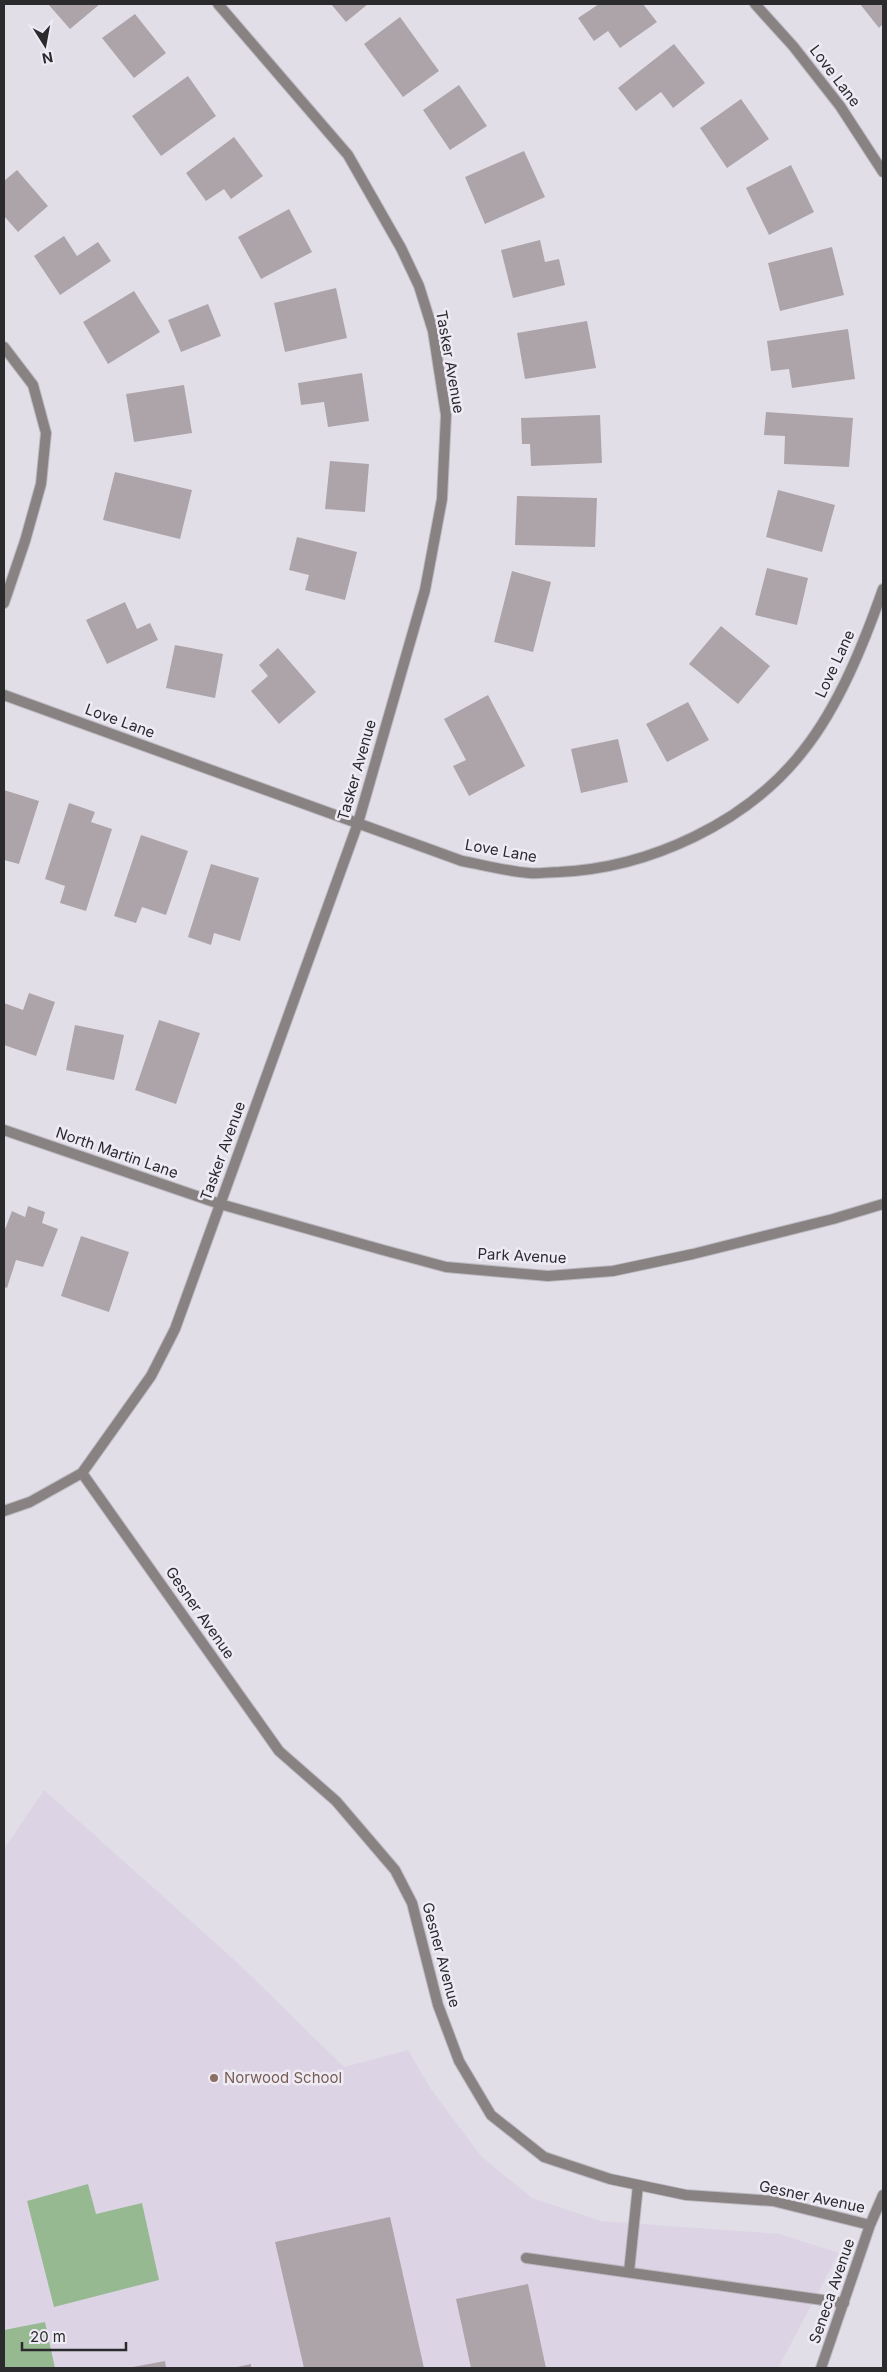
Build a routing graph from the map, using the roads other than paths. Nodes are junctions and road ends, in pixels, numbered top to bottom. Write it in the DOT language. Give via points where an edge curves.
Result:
graph roads {
  1 [pos="218,4"];
  2 [pos="755,4"];
  3 [pos="883,172"];
  4 [pos="4,347"];
  5 [pos="883,589"];
  6 [pos="4,603"];
  7 [pos="4,695"];
  8 [pos="358,823"];
  9 [pos="4,1130"];
  10 [pos="220,1204"];
  11 [pos="883,1204"];
  12 [pos="82,1473"];
  13 [pos="4,1511"];
  14 [pos="638,2185"];
  15 [pos="883,2195"];
  16 [pos="870,2225"];
  17 [pos="526,2258"];
  18 [pos="628,2272"];
  19 [pos="844,2303"];
  20 [pos="822,2368"];
  1 -- 8 [label="street, Tasker Avenue" via="348,155 420,286 433,331 446,415 442,499 425,590"];
  2 -- 3 [label="street, Love Lane" via="840,106"];
  4 -- 6 [label="street" via="33,385 46,433 41,484"];
  5 -- 8 [label="street, Love Lane" via="839,694 804,751 779,779 752,801 696,836 618,865 530,873 462,861"];
  7 -- 8 [label="street, Love Lane"];
  8 -- 10 [label="street, Tasker Avenue"];
  9 -- 10 [label="street, North Martin Lane"];
  10 -- 11 [label="street, Park Avenue" via="446,1266 548,1276 613,1271 693,1254"];
  10 -- 12 [label="street, Tasker Avenue" via="175,1328 151,1376"];
  12 -- 13 [label="street, Tasker Avenue" via="30,1502"];
  12 -- 14 [label="street, Gesner Avenue" via="280,1751 336,1801 396,1870 412,1903 438,2005 459,2061 491,2115 544,2157"];
  14 -- 16 [label="street, Gesner Avenue" via="686,2195 773,2202"];
  14 -- 18 [label="street"];
  15 -- 16 [label="street, Seneca Avenue"];
  16 -- 19 [label="street, Seneca Avenue"];
  17 -- 18 [label="street"];
  18 -- 19 [label="street"];
  19 -- 20 [label="street, Seneca Avenue"];
}
